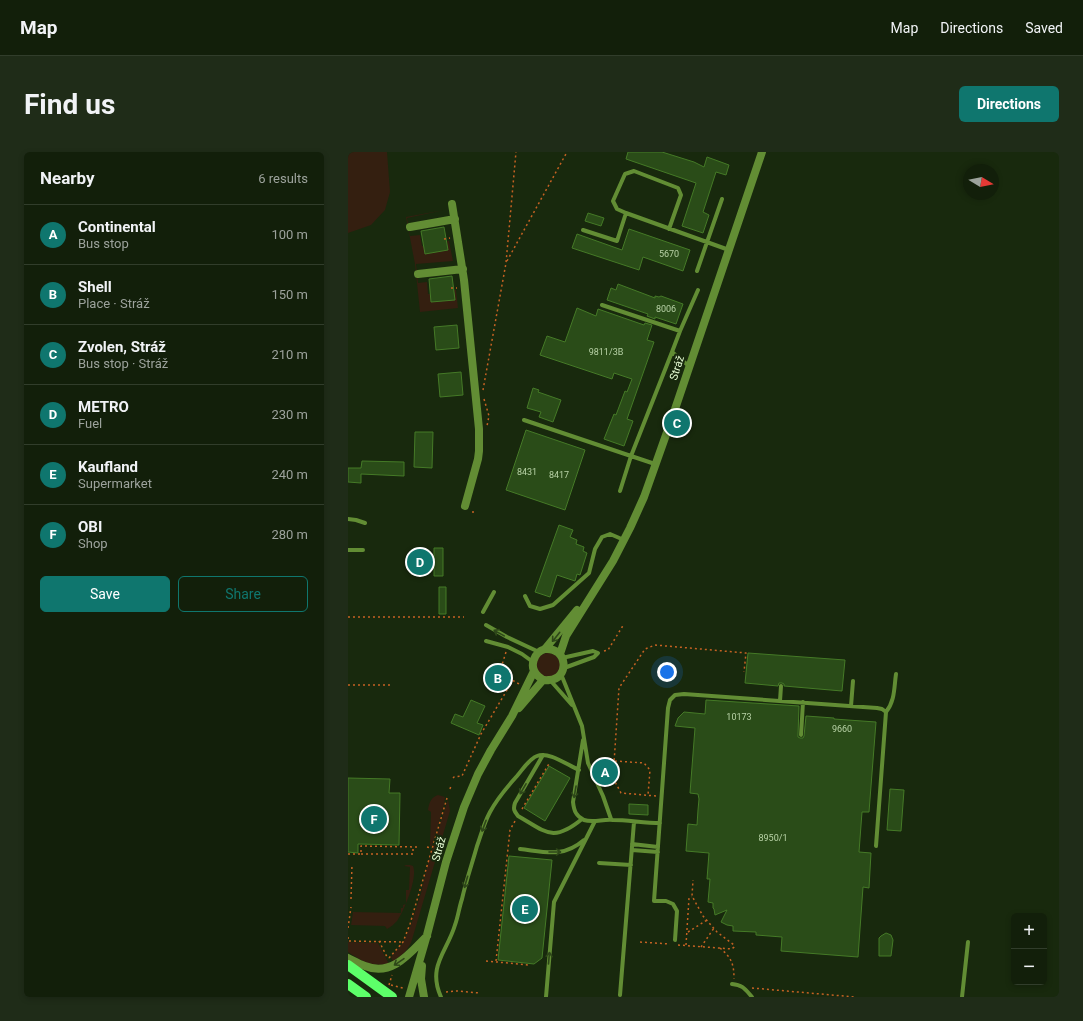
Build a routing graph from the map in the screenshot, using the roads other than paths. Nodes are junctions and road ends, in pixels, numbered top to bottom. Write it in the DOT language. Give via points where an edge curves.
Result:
graph roads {
  1 [pos="762,152"];
  2 [pos="722,199"];
  3 [pos="452,204"];
  4 [pos="626,213"];
  5 [pos="455,219"];
  6 [pos="410,227"];
  7 [pos="669,229"];
  8 [pos="584,230"];
  9 [pos="707,242"];
  10 [pos="729,250"];
  11 [pos="463,269"];
  12 [pos="697,271"];
  13 [pos="418,274"];
  14 [pos="698,290"];
  15 [pos="602,305"];
  16 [pos="680,331"];
  17 [pos="672,352"];
  18 [pos="689,366"];
  19 [pos="524,420"];
  20 [pos="631,456"];
  21 [pos="656,464"];
  22 [pos="620,491"];
  23 [pos="469,506"];
  24 [pos="348,520"];
  25 [pos="365,523"];
  26 [pos="624,540"];
  27 [pos="348,550"];
  28 [pos="363,550"];
  29 [pos="598,584"];
  30 [pos="494,592"];
  31 [pos="525,596"];
  32 [pos="483,612"];
  33 [pos="486,625"];
  34 [pos="486,642"];
  35 [pos="542,650"];
  36 [pos="561,656"];
  37 [pos="533,662"];
  38 [pos="534,671"];
  39 [pos="562,671"];
  40 [pos="896,674"];
  41 [pos="547,680"];
  42 [pos="853,681"];
  43 [pos="781,686"];
  44 [pos="780,701"];
  45 [pos="803,702"];
  46 [pos="851,706"];
  47 [pos="575,709"];
  48 [pos="886,712"];
  49 [pos="512,716"];
  50 [pos="801,735"];
  51 [pos="583,740"];
  52 [pos="543,755"];
  53 [pos="579,770"];
  54 [pos="582,819"];
  55 [pos="611,819"];
  56 [pos="595,821"];
  57 [pos="634,822"];
  58 [pos="660,824"];
  59 [pos="586,839"];
  60 [pos="632,844"];
  61 [pos="876,846"];
  62 [pos="658,847"];
  63 [pos="520,849"];
  64 [pos="632,850"];
  65 [pos="658,852"];
  66 [pos="599,863"];
  67 [pos="631,865"];
  68 [pos="427,935"];
  69 [pos="675,940"];
  70 [pos="968,942"];
  71 [pos="348,958"];
  72 [pos="348,965"];
  73 [pos="732,984"];
  74 [pos="348,985"];
  75 [pos="390,993"];
  76 [pos="442,995"];
  77 [pos="620,995"];
  78 [pos="358,997"];
  79 [pos="366,997"];
  80 [pos="409,997"];
  81 [pos="424,997"];
  82 [pos="546,997"];
  83 [pos="752,997"];
  84 [pos="962,997"];
  1 -- 10 [label="street, Stráž"];
  2 -- 9 [label="lane"];
  3 -- 5 [label="street"];
  4 -- 7 [label="lane"];
  4 -- 7 [label="lane" via="617,209 613,201 625,174 634,171 678,188 681,195"];
  4 -- 8 [label="lane" via="617,241"];
  5 -- 6 [label="street"];
  5 -- 11 [label="street"];
  7 -- 9 [label="lane"];
  9 -- 10 [label="lane"];
  9 -- 12 [label="lane"];
  10 -- 18 [label="street, Stráž"];
  11 -- 13 [label="street"];
  11 -- 23 [label="street" via="480,440"];
  14 -- 16 [label="lane"];
  15 -- 16 [label="lane"];
  16 -- 17 [label="lane"];
  17 -- 18 [label="lane"];
  17 -- 20 [label="lane"];
  18 -- 21 [label="street, Stráž"];
  19 -- 20 [label="lane"];
  20 -- 21 [label="lane"];
  20 -- 22 [label="lane"];
  21 -- 26 [label="street, Stráž"];
  24 -- 25 [label="lane"];
  26 -- 29 [label="street, Stráž"];
  26 -- 31 [label="lane" via="610,534 602,536 595,549 589,573 553,604 540,609 530,606"];
  27 -- 28 [label="lane"];
  29 -- 35 [label="street, Stráž, one-way"];
  29 -- 36 [label="street, Stráž" via="566,636"];
  30 -- 32 [label="lane"];
  35 -- 33 [label="lane, one-way" via="507,637"];
  34 -- 37 [label="lane" via="508,647"];
  35 -- 36 [label="street" via="553,650"];
  35 -- 37 [label="street, Stráž"];
  36 -- 39 [label="street" via="564,663"];
  36 -- 39 [label="lane" via="598,653"];
  37 -- 38 [label="street"];
  38 -- 41 [label="street" via="537,676"];
  38 -- 49 [label="street, Stráž"];
  39 -- 41 [label="street, Stráž" via="556,678"];
  39 -- 47 [label="lane"];
  40 -- 48 [label="lane" via="894,698"];
  41 -- 47 [label="lane"];
  41 -- 49 [label="street, Stráž"];
  42 -- 46 [label="lane"];
  43 -- 44 [label="lane"];
  44 -- 45 [label="lane"];
  44 -- 58 [label="lane" via="675,694 668,708"];
  45 -- 46 [label="lane"];
  45 -- 50 [label="lane"];
  46 -- 48 [label="lane" via="877,708"];
  47 -- 51 [label="lane" via="582,726"];
  48 -- 61 [label="lane"];
  49 -- 68 [label="street, Stráž" via="478,774 464,806"];
  51 -- 53 [label="lane"];
  51 -- 55 [label="lane" via="588,763"];
  52 -- 53 [label="lane"];
  52 -- 54 [label="lane, one-way" via="514,803 513,809 518,816 553,833 563,832"];
  52 -- 76 [label="lane, one-way" via="535,757 528,764 500,796 486,819 451,937 437,966 437,986"];
  53 -- 54 [label="lane, one-way" via="574,809"];
  54 -- 56 [label="lane"];
  55 -- 56 [label="lane"];
  55 -- 57 [label="lane"];
  56 -- 59 [label="lane"];
  57 -- 58 [label="lane"];
  57 -- 60 [label="lane"];
  58 -- 62 [label="lane"];
  63 -- 59 [label="lane, one-way" via="562,852"];
  82 -- 59 [label="lane, one-way" via="554,902"];
  60 -- 62 [label="lane"];
  60 -- 64 [label="lane"];
  62 -- 65 [label="lane"];
  64 -- 65 [label="lane"];
  64 -- 67 [label="lane"];
  65 -- 69 [label="lane" via="654,901 673,904 677,911"];
  66 -- 67 [label="lane"];
  67 -- 77 [label="lane"];
  68 -- 71 [label="street, one-way" via="402,961 392,967 366,967"];
  68 -- 80 [label="street, Stráž"];
  68 -- 81 [label="street" via="421,973"];
  70 -- 84 [label="lane"];
  72 -- 75 [label="main road"];
  73 -- 83 [label="lane" via="744,987"];
  74 -- 78 [label="street"];
  74 -- 79 [label="main road"];
}
